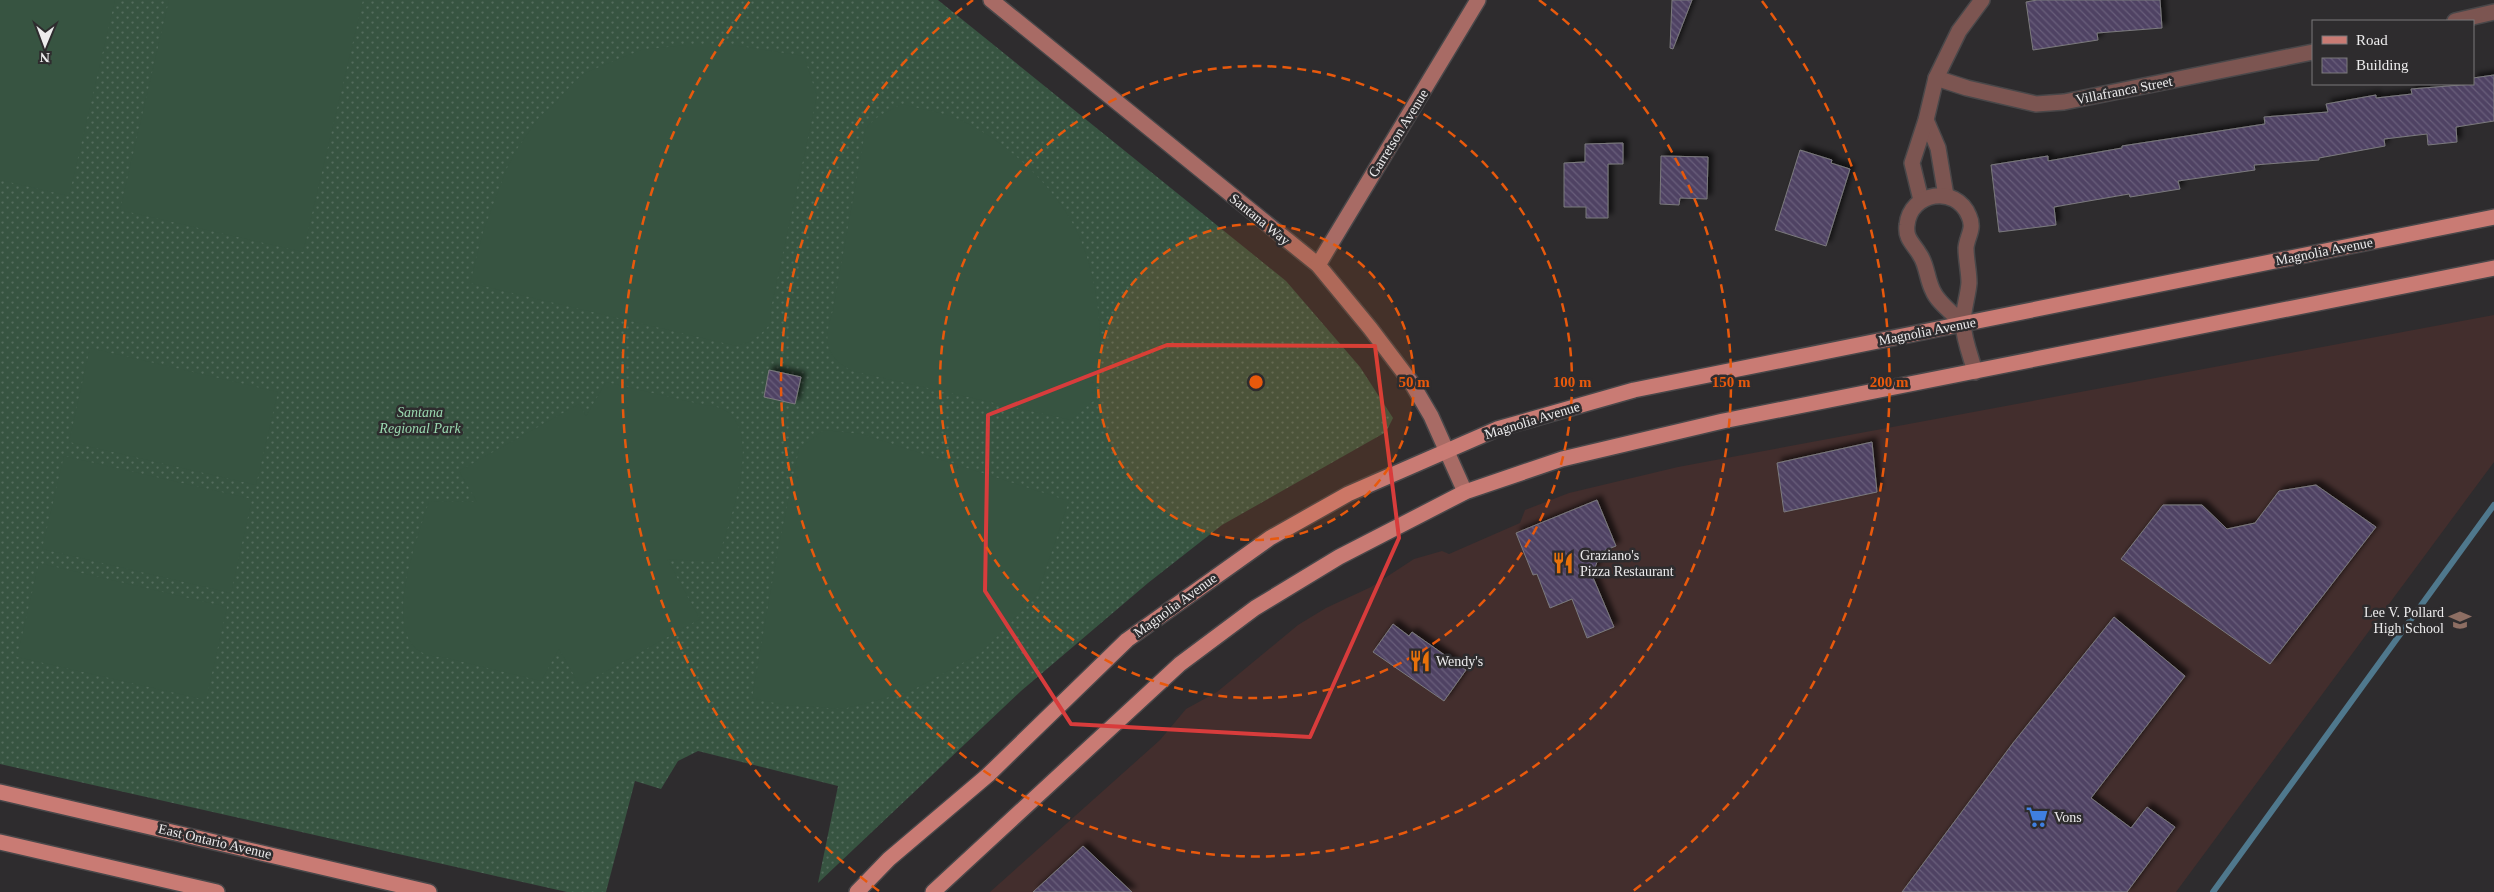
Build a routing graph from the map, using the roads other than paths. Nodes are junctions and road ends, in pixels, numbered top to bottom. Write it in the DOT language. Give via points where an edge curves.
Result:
graph roads {
  1 [pos="991,0"];
  2 [pos="1478,0"];
  3 [pos="1982,0"];
  4 [pos="2494,12"];
  5 [pos="2459,20"];
  6 [pos="2312,52"];
  7 [pos="1936,78"];
  8 [pos="1926,120"];
  9 [pos="1946,196"];
  10 [pos="1921,200"];
  11 [pos="2494,217"];
  12 [pos="1318,265"];
  13 [pos="2494,268"];
  14 [pos="1964,324"];
  15 [pos="1975,372"];
  16 [pos="1446,451"];
  17 [pos="1465,492"];
  18 [pos="0,792"];
  19 [pos="0,842"];
  20 [pos="217,892"];
  21 [pos="429,892"];
  22 [pos="857,892"];
  23 [pos="932,892"];
  1 -- 12 [label="street, Santana Way"];
  2 -- 12 [label="street, Garretson Avenue"];
  3 -- 7 [label="street" via="1959,31"];
  4 -- 5 [label="street"];
  6 -- 7 [label="street, Villafranca Street" via="2064,102 2036,104"];
  7 -- 8 [label="street"];
  8 -- 9 [label="street" via="1938,148"];
  8 -- 10 [label="street" via="1912,163"];
  9 -- 10 [label="street"];
  9 -- 14 [label="street" via="1964,207 1972,226 1966,246 1968,284"];
  10 -- 14 [label="street" via="1908,216 1908,238 1920,255 1933,292"];
  11 -- 14 [label="main road, Magnolia Avenue"];
  12 -- 16 [label="street, Santana Way" via="1411,382"];
  13 -- 15 [label="main road"];
  14 -- 15 [label="street"];
  14 -- 16 [label="main road, Magnolia Avenue" via="1634,390 1497,429"];
  15 -- 17 [label="main road" via="1635,441 1562,459"];
  16 -- 17 [label="street, Santana Way"];
  16 -- 22 [label="main road, Magnolia Avenue" via="1348,494 1270,538 1127,640 988,775 889,859"];
  17 -- 23 [label="main road" via="1339,557 1255,608 1180,664"];
  18 -- 21 [label="main road, East Ontario Avenue"];
  19 -- 20 [label="main road"];
}
